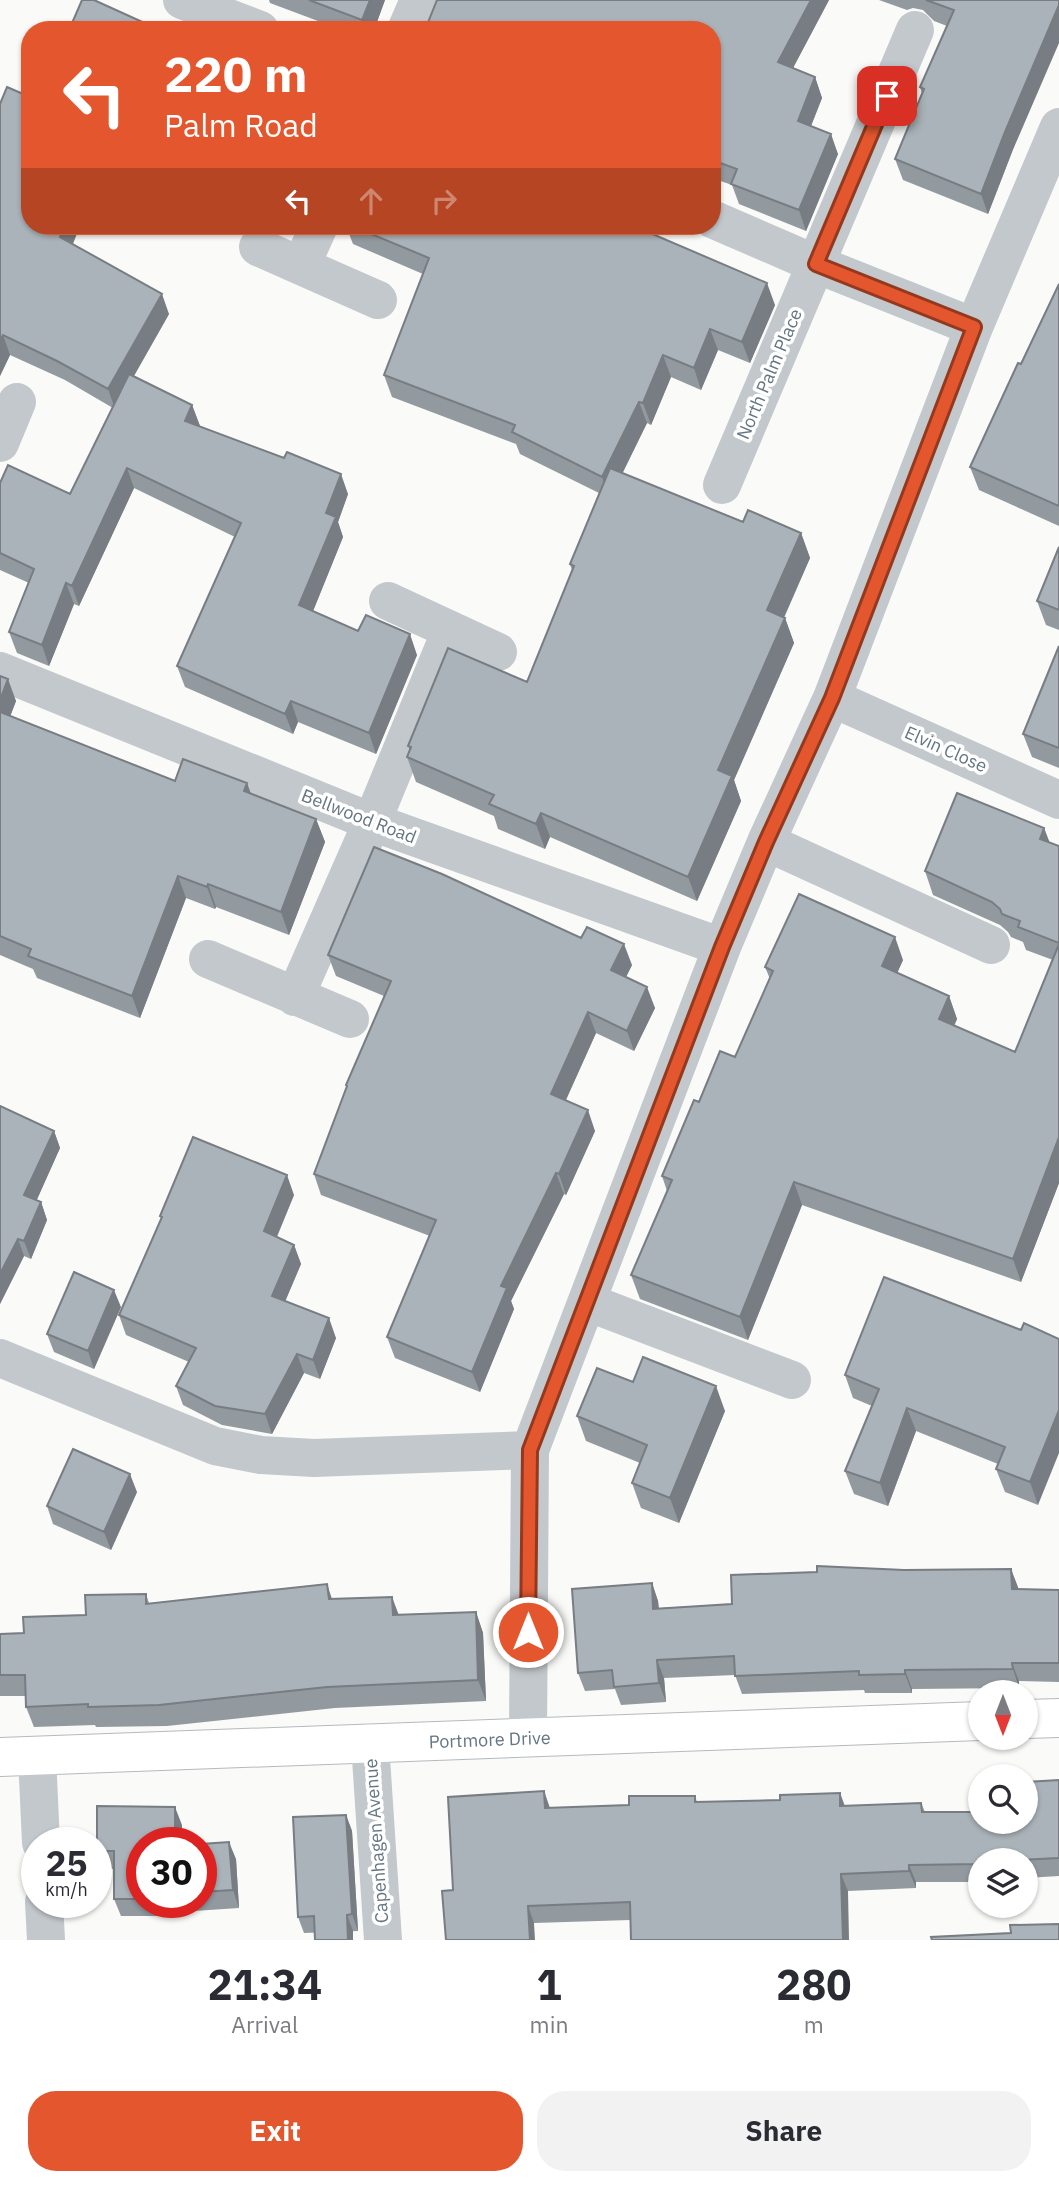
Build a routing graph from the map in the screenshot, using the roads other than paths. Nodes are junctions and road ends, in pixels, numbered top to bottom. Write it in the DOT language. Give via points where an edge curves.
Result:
graph roads {
  1 [pos="182,0"];
  2 [pos="419,0"];
  3 [pos="237,21"];
  4 [pos="409,21"];
  5 [pos="915,30"];
  6 [pos="1059,127"];
  7 [pos="721,223"];
  8 [pos="315,235"];
  9 [pos="257,247"];
  10 [pos="816,264"];
  11 [pos="301,266"];
  12 [pos="378,300"];
  13 [pos="974,327"];
  14 [pos="17,401"];
  15 [pos="0,443"];
  16 [pos="722,485"];
  17 [pos="388,601"];
  18 [pos="451,630"];
  19 [pos="498,652"];
  20 [pos="0,671"];
  21 [pos="832,698"];
  22 [pos="1059,800"];
  23 [pos="372,822"];
  24 [pos="766,842"];
  25 [pos="991,945"];
  26 [pos="722,947"];
  27 [pos="208,959"];
  28 [pos="295,996"];
  29 [pos="350,1019"];
  30 [pos="587,1302"];
  31 [pos="0,1358"];
  32 [pos="792,1380"];
  33 [pos="530,1450"];
  34 [pos="1059,1718"];
  35 [pos="1038,1719"];
  36 [pos="968,1721"];
  37 [pos="528,1737"];
  38 [pos="370,1743"];
  39 [pos="18,1757"];
  40 [pos="37,1827"];
  41 [pos="45,1918"];
  42 [pos="46,1940"];
  43 [pos="383,1940"];
  1 -- 3 [label="street"];
  2 -- 4 [label="street"];
  5 -- 10 [label="street, North Palm Place"];
  6 -- 13 [label="street"];
  7 -- 10 [label="street"];
  8 -- 11 [label="street"];
  9 -- 11 [label="street"];
  10 -- 13 [label="street"];
  10 -- 16 [label="street, North Palm Place"];
  11 -- 12 [label="street"];
  13 -- 21 [label="street"];
  14 -- 15 [label="street"];
  17 -- 18 [label="street"];
  18 -- 19 [label="street"];
  18 -- 23 [label="street"];
  20 -- 23 [label="street, Bellwood Road"];
  21 -- 22 [label="street, Elvin Close"];
  21 -- 24 [label="street"];
  23 -- 26 [label="street, Bellwood Road"];
  23 -- 28 [label="street"];
  24 -- 25 [label="street"];
  24 -- 26 [label="street"];
  26 -- 30 [label="street"];
  27 -- 28 [label="street"];
  28 -- 29 [label="street"];
  30 -- 32 [label="street"];
  30 -- 33 [label="street"];
  31 -- 33 [label="street" via="215,1446 261,1455 314,1458"];
  33 -- 37 [label="street"];
  34 -- 35 [label="street"];
  36 -- 37 [label="street, Portmore Drive"];
  37 -- 38 [label="street, Portmore Drive"];
  38 -- 39 [label="street, Portmore Drive"];
  38 -- 43 [label="street, Capenhagen Avenue"];
  39 -- 40 [label="street"];
  41 -- 42 [label="street"];
}
